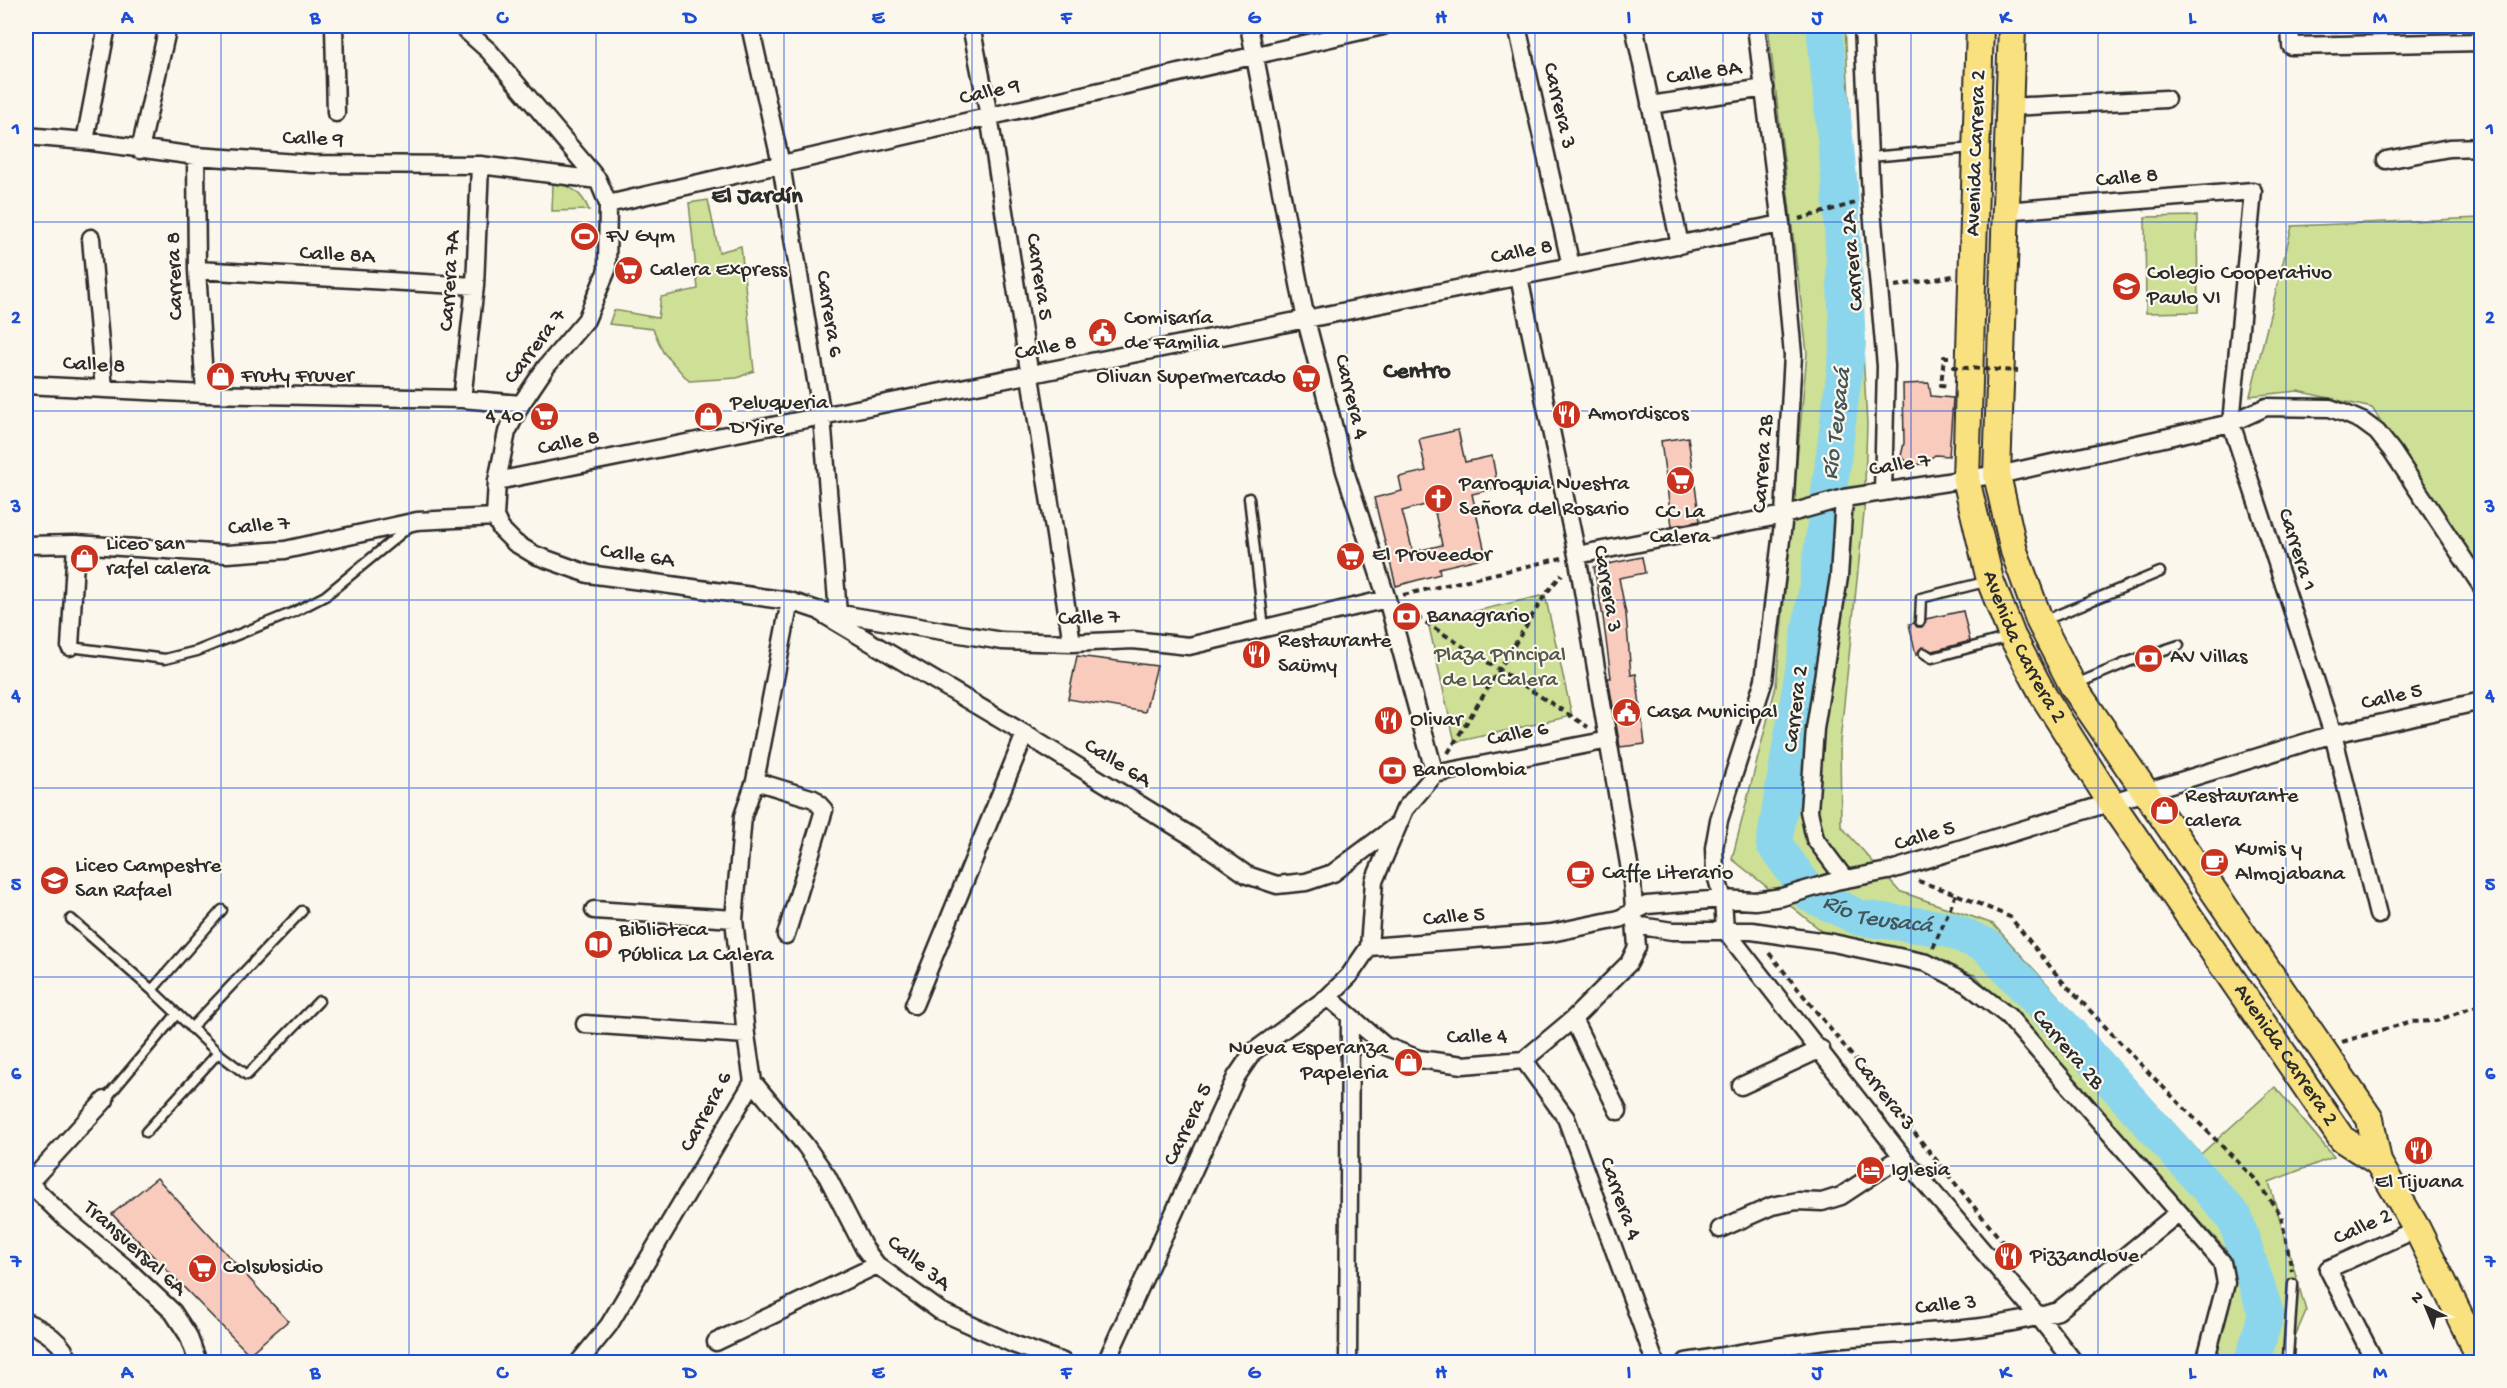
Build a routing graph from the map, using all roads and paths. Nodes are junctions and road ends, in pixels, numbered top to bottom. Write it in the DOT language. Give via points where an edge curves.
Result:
graph roads {
  1 [pos="107,26"];
  2 [pos="168,26"];
  3 [pos="334,26"];
  4 [pos="461,26"];
  5 [pos="750,26"];
  6 [pos="971,26"];
  7 [pos="1248,26"];
  8 [pos="1383,26"];
  9 [pos="1517,26"];
  10 [pos="1634,26"];
  11 [pos="1756,26"];
  12 [pos="1863,26"];
  13 [pos="1980,26"];
  14 [pos="2012,26"];
  15 [pos="2290,26"];
  16 [pos="2481,42"];
  17 [pos="1254,55"];
  18 [pos="1765,88"];
  19 [pos="2166,99"];
  20 [pos="1650,105"];
  21 [pos="2009,107"];
  22 [pos="1978,109"];
  23 [pos="336,113"];
  24 [pos="989,116"];
  25 [pos="26,136"];
  26 [pos="85,141"];
  27 [pos="2481,147"];
  28 [pos="1977,148"];
  29 [pos="140,150"];
  30 [pos="196,156"];
  31 [pos="1870,158"];
  32 [pos="2386,160"];
  33 [pos="782,164"];
  34 [pos="480,165"];
  35 [pos="598,180"];
  36 [pos="2253,191"];
  37 [pos="1871,199"];
  38 [pos="608,204"];
  39 [pos="2006,211"];
  40 [pos="1781,224"];
  41 [pos="91,238"];
  42 [pos="1680,244"];
  43 [pos="1571,266"];
  44 [pos="197,270"];
  45 [pos="1973,272"];
  46 [pos="1520,277"];
  47 [pos="475,286"];
  48 [pos="1880,289"];
  49 [pos="1306,320"];
  50 [pos="1952,367"];
  51 [pos="2018,371"];
  52 [pos="1031,375"];
  53 [pos="26,385"];
  54 [pos="104,389"];
  55 [pos="205,394"];
  56 [pos="462,399"];
  57 [pos="521,404"];
  58 [pos="822,417"];
  59 [pos="2231,423"];
  60 [pos="1997,475"];
  61 [pos="1966,479"];
  62 [pos="496,482"];
  63 [pos="1884,492"];
  64 [pos="1249,498"];
  65 [pos="1844,498"];
  66 [pos="1784,515"];
  67 [pos="495,517"];
  68 [pos="417,521"];
  69 [pos="76,544"];
  70 [pos="26,545"];
  71 [pos="1577,555"];
  72 [pos="2160,573"];
  73 [pos="1990,580"];
  74 [pos="2481,587"];
  75 [pos="1388,599"];
  76 [pos="790,601"];
  77 [pos="817,610"];
  78 [pos="838,613"];
  79 [pos="1920,621"];
  80 [pos="2040,622"];
  81 [pos="1264,630"];
  82 [pos="2012,636"];
  83 [pos="1072,644"];
  84 [pos="2179,645"];
  85 [pos="70,647"];
  86 [pos="1924,653"];
  87 [pos="1500,669"];
  88 [pos="2073,686"];
  89 [pos="2481,701"];
  90 [pos="1025,734"];
  91 [pos="2333,734"];
  92 [pos="1609,740"];
  93 [pos="1436,774"];
  94 [pos="755,781"];
  95 [pos="2146,791"];
  96 [pos="2112,804"];
  97 [pos="1395,826"];
  98 [pos="1888,871"];
  99 [pos="1841,880"];
  100 [pos="1956,894"];
  101 [pos="1723,899"];
  102 [pos="222,910"];
  103 [pos="302,910"];
  104 [pos="594,910"];
  105 [pos="2378,915"];
  106 [pos="734,918"];
  107 [pos="71,919"];
  108 [pos="1634,919"];
  109 [pos="1725,930"];
  110 [pos="1752,931"];
  111 [pos="786,935"];
  112 [pos="1369,948"];
  113 [pos="1927,963"];
  114 [pos="152,990"];
  115 [pos="1328,998"];
  116 [pos="319,1001"];
  117 [pos="2481,1004"];
  118 [pos="914,1005"];
  119 [pos="176,1015"];
  120 [pos="1350,1016"];
  121 [pos="1573,1019"];
  122 [pos="585,1024"];
  123 [pos="191,1028"];
  124 [pos="746,1035"];
  125 [pos="1821,1049"];
  126 [pos="2322,1049"];
  127 [pos="218,1053"];
  128 [pos="1524,1060"];
  129 [pos="753,1082"];
  130 [pos="1741,1086"];
  131 [pos="105,1100"];
  132 [pos="1618,1111"];
  133 [pos="146,1132"];
  134 [pos="1902,1156"];
  135 [pos="2378,1162"];
  136 [pos="27,1181"];
  137 [pos="2178,1214"];
  138 [pos="2417,1228"];
  139 [pos="1720,1229"];
  140 [pos="2013,1255"];
  141 [pos="877,1265"];
  142 [pos="2293,1284"];
  143 [pos="2039,1317"];
  144 [pos="26,1322"];
  145 [pos="716,1342"];
  146 [pos="69,1362"];
  147 [pos="198,1362"];
  148 [pos="579,1362"];
  149 [pos="1063,1362"];
  150 [pos="1106,1362"];
  151 [pos="1348,1362"];
  152 [pos="1656,1362"];
  153 [pos="1686,1362"];
  154 [pos="2074,1362"];
  155 [pos="2205,1362"];
  156 [pos="2290,1362"];
  157 [pos="2374,1362"];
  158 [pos="2479,1362"];
  1 -- 26 [label="street"];
  2 -- 29 [label="street"];
  3 -- 23 [label="street"];
  4 -- 35 [label="street" via="489,51"];
  5 -- 33 [label="street, Carrera 6"];
  6 -- 24 [label="street, Carrera 5"];
  7 -- 17 [label="street, Carrera 4"];
  8 -- 17 [label="street, Calle 9"];
  9 -- 43 [label="street, Carrera 3"];
  10 -- 20 [label="street"];
  11 -- 18 [label="street, Carrera 2B"];
  12 -- 31 [label="street, Carrera 2A"];
  13 -- 22 [label="main road, Avenida Carrera 2"];
  14 -- 21 [label="main road, Avenida Carrera 2"];
  15 -- 16 [label="street" via="2291,46"];
  17 -- 24 [label="street, Calle 9"];
  17 -- 49 [label="street, Carrera 4"];
  18 -- 20 [label="street, Calle 8A"];
  18 -- 40 [label="street, Carrera 2B"];
  19 -- 21 [label="street"];
  20 -- 42 [label="street"];
  21 -- 22 [label="main road"];
  21 -- 39 [label="main road, Avenida Carrera 2"];
  22 -- 28 [label="main road, Avenida Carrera 2"];
  24 -- 33 [label="street, Calle 9"];
  24 -- 52 [label="street, Carrera 5"];
  25 -- 26 [label="street, Calle 9"];
  26 -- 29 [label="street, Calle 9"];
  27 -- 32 [label="street" via="2449,148"];
  28 -- 31 [label="lane"];
  28 -- 45 [label="main road, Avenida Carrera 2"];
  29 -- 30 [label="street, Calle 9"];
  30 -- 34 [label="street, Calle 9" via="312,164"];
  30 -- 44 [label="street, Carrera 8"];
  31 -- 37 [label="street, Carrera 2A"];
  33 -- 38 [label="street, Calle 9"];
  33 -- 58 [label="street, Carrera 6"];
  34 -- 35 [label="street, Calle 9"];
  34 -- 47 [label="street, Carrera 7A"];
  35 -- 38 [label="street"];
  36 -- 39 [label="street, Calle 8"];
  36 -- 59 [label="street, Carrera 1"];
  37 -- 40 [label="path"];
  37 -- 48 [label="street, Carrera 2A"];
  38 -- 57 [label="street, Carrera 7" via="607,270 586,321 546,367"];
  39 -- 60 [label="main road, Avenida Carrera 2"];
  40 -- 42 [label="street, Calle 8"];
  40 -- 66 [label="street, Carrera 2B" via="1793,356"];
  41 -- 54 [label="street"];
  42 -- 43 [label="street, Calle 8"];
  43 -- 46 [label="street, Calle 8"];
  44 -- 47 [label="street, Calle 8A"];
  44 -- 55 [label="street, Carrera 8"];
  45 -- 48 [label="path"];
  45 -- 61 [label="main road, Avenida Carrera 2"];
  46 -- 49 [label="street, Calle 8"];
  46 -- 71 [label="street, Carrera 3"];
  47 -- 56 [label="street, Carrera 7A"];
  48 -- 63 [label="street, Carrera 2A" via="1886,366"];
  49 -- 52 [label="street, Calle 8"];
  49 -- 75 [label="street, Carrera 4" via="1345,471"];
  50 -- 51 [label="path, bridge"];
  52 -- 58 [label="street, Calle 8"];
  52 -- 83 [label="street, Carrera 5"];
  53 -- 54 [label="street, Calle 8"];
  54 -- 55 [label="street, Calle 8"];
  55 -- 56 [label="street, Calle 8"];
  56 -- 57 [label="street, Calle 8"];
  57 -- 62 [label="street, Carrera 7" via="507,432"];
  58 -- 62 [label="street, Calle 8"];
  58 -- 78 [label="street, Carrera 6"];
  59 -- 60 [label="street, Calle 7"];
  59 -- 74 [label="street, Calle 7" via="2266,407 2302,406 2330,408 2362,421 2392,451"];
  59 -- 91 [label="street, Carrera 1"];
  60 -- 61 [label="street, Calle 7"];
  60 -- 80 [label="main road, Avenida Carrera 2" via="2014,551"];
  61 -- 63 [label="street, Calle 7"];
  61 -- 73 [label="main road, Avenida Carrera 2"];
  62 -- 67 [label="street, Carrera 7"];
  63 -- 65 [label="street, Calle 7"];
  64 -- 81 [label="lane"];
  65 -- 66 [label="street, Calle 7"];
  65 -- 99 [label="street, Carrera 2" via="1839,577 1815,729 1809,811 1815,839"];
  66 -- 71 [label="street, Calle 7"];
  66 -- 101 [label="street, Carrera 2B" via="1764,680 1719,820 1714,848 1715,872"];
  67 -- 68 [label="street, Calle 7"];
  67 -- 76 [label="street, Calle 6A" via="515,543 535,555 588,574"];
  68 -- 69 [label="street, Calle 7" via="285,550 227,554"];
  68 -- 85 [label="lane" via="325,596 197,651 165,659"];
  69 -- 70 [label="street, Calle 7"];
  69 -- 85 [label="street"];
  71 -- 75 [label="path"];
  71 -- 87 [label="path" via="1545,595"];
  71 -- 92 [label="street, Carrera 3"];
  72 -- 80 [label="lane"];
  73 -- 79 [label="lane" via="1921,598"];
  73 -- 82 [label="main road, Avenida Carrera 2"];
  75 -- 81 [label="street, Calle 7"];
  75 -- 87 [label="path"];
  75 -- 93 [label="street, Carrera 4"];
  76 -- 77 [label="street, Calle 7"];
  76 -- 94 [label="street, Carrera 6"];
  77 -- 78 [label="street, Calle 7"];
  77 -- 90 [label="street, Calle 6A"];
  78 -- 83 [label="street, Calle 7" via="1002,641"];
  80 -- 82 [label="main road"];
  80 -- 88 [label="main road, Avenida Carrera 2"];
  81 -- 83 [label="street, Calle 7" via="1189,646 1133,640"];
  82 -- 86 [label="lane" via="1932,658"];
  82 -- 96 [label="main road, Avenida Carrera 2" via="2045,698"];
  84 -- 88 [label="lane"];
  87 -- 92 [label="path"];
  87 -- 93 [label="path"];
  88 -- 95 [label="main road, Avenida Carrera 2"];
  89 -- 91 [label="street, Calle 5"];
  90 -- 97 [label="street, Calle 6A" via="1196,839 1247,875 1277,885 1306,882 1334,873"];
  90 -- 118 [label="street"];
  91 -- 95 [label="street, Calle 5"];
  91 -- 105 [label="street, Carrera 1"];
  92 -- 93 [label="street, Calle 6"];
  92 -- 108 [label="street, Carrera 3" via="1632,882"];
  93 -- 97 [label="street" via="1419,790"];
  94 -- 106 [label="street, Carrera 6" via="743,816"];
  94 -- 111 [label="street" via="814,799 824,810"];
  95 -- 96 [label="street, Calle 5"];
  95 -- 126 [label="main road, Avenida Carrera 2"];
  96 -- 98 [label="street, Calle 5"];
  96 -- 135 [label="main road, Avenida Carrera 2" via="2342,1139"];
  97 -- 112 [label="street" via="1374,881"];
  98 -- 99 [label="street, Calle 5"];
  98 -- 100 [label="path"];
  99 -- 101 [label="street, Calle 5" via="1782,897 1755,901"];
  100 -- 113 [label="path"];
  100 -- 142 [label="path" via="2010,917 2069,989 2254,1178 2281,1215"];
  101 -- 108 [label="street, Calle 5" via="1647,905"];
  101 -- 109 [label="street"];
  102 -- 114 [label="lane"];
  103 -- 123 [label="lane"];
  104 -- 106 [label="street"];
  106 -- 124 [label="street, Carrera 6"];
  107 -- 114 [label="lane"];
  108 -- 109 [label="street, Carrera 2B" via="1672,932"];
  108 -- 112 [label="street, Calle 5" via="1619,918 1551,933"];
  108 -- 121 [label="street, Calle 4" via="1637,947 1629,963"];
  109 -- 110 [label="street, Carrera 2B"];
  109 -- 125 [label="street, Carrera 3"];
  110 -- 113 [label="street, Carrera 2B"];
  110 -- 140 [label="path"];
  112 -- 115 [label="street, Carrera 5"];
  113 -- 137 [label="street, Carrera 2B" via="1967,984 2008,1016"];
  114 -- 119 [label="lane"];
  115 -- 120 [label="street, Calle 4"];
  115 -- 150 [label="street, Carrera 5" via="1253,1052 1236,1077"];
  116 -- 127 [label="lane" via="247,1075"];
  117 -- 126 [label="path" via="2436,1021 2409,1022"];
  119 -- 123 [label="lane"];
  119 -- 131 [label="lane"];
  120 -- 128 [label="street, Calle 4" via="1385,1046 1419,1059 1463,1065"];
  120 -- 151 [label="street"];
  121 -- 128 [label="street, Calle 4"];
  121 -- 132 [label="street"];
  122 -- 124 [label="street"];
  123 -- 127 [label="lane"];
  124 -- 129 [label="street, Carrera 6"];
  125 -- 130 [label="street"];
  125 -- 134 [label="street, Carrera 3"];
  126 -- 135 [label="main road, Avenida Carrera 2" via="2370,1119"];
  127 -- 133 [label="lane"];
  128 -- 152 [label="street, Carrera 4" via="1566,1118"];
  129 -- 141 [label="street, Calle 3A" via="806,1145"];
  129 -- 148 [label="street, Carrera 6" via="609,1325"];
  131 -- 136 [label="street"];
  134 -- 139 [label="street" via="1841,1196 1822,1202 1772,1206"];
  134 -- 143 [label="street, Carrera 3"];
  135 -- 138 [label="main road, Avenida Carrera 2"];
  136 -- 147 [label="street, Transversal 6A" via="173,1312 188,1335"];
  137 -- 143 [label="street, Calle 3" via="2058,1311"];
  137 -- 155 [label="street, Carrera 2B" via="2222,1262 2226,1282"];
  138 -- 157 [label="street, Calle 2" via="2328,1269"];
  138 -- 158 [label="main road, Avenida Carrera 2"];
  141 -- 145 [label="street"];
  141 -- 149 [label="street, Calle 3A" via="940,1311"];
  142 -- 156 [label="lane"];
  143 -- 153 [label="street, Calle 3" via="1955,1329 1842,1338"];
  143 -- 154 [label="street, Carrera 3"];
  144 -- 146 [label="street" via="42,1329 61,1346"];
}
